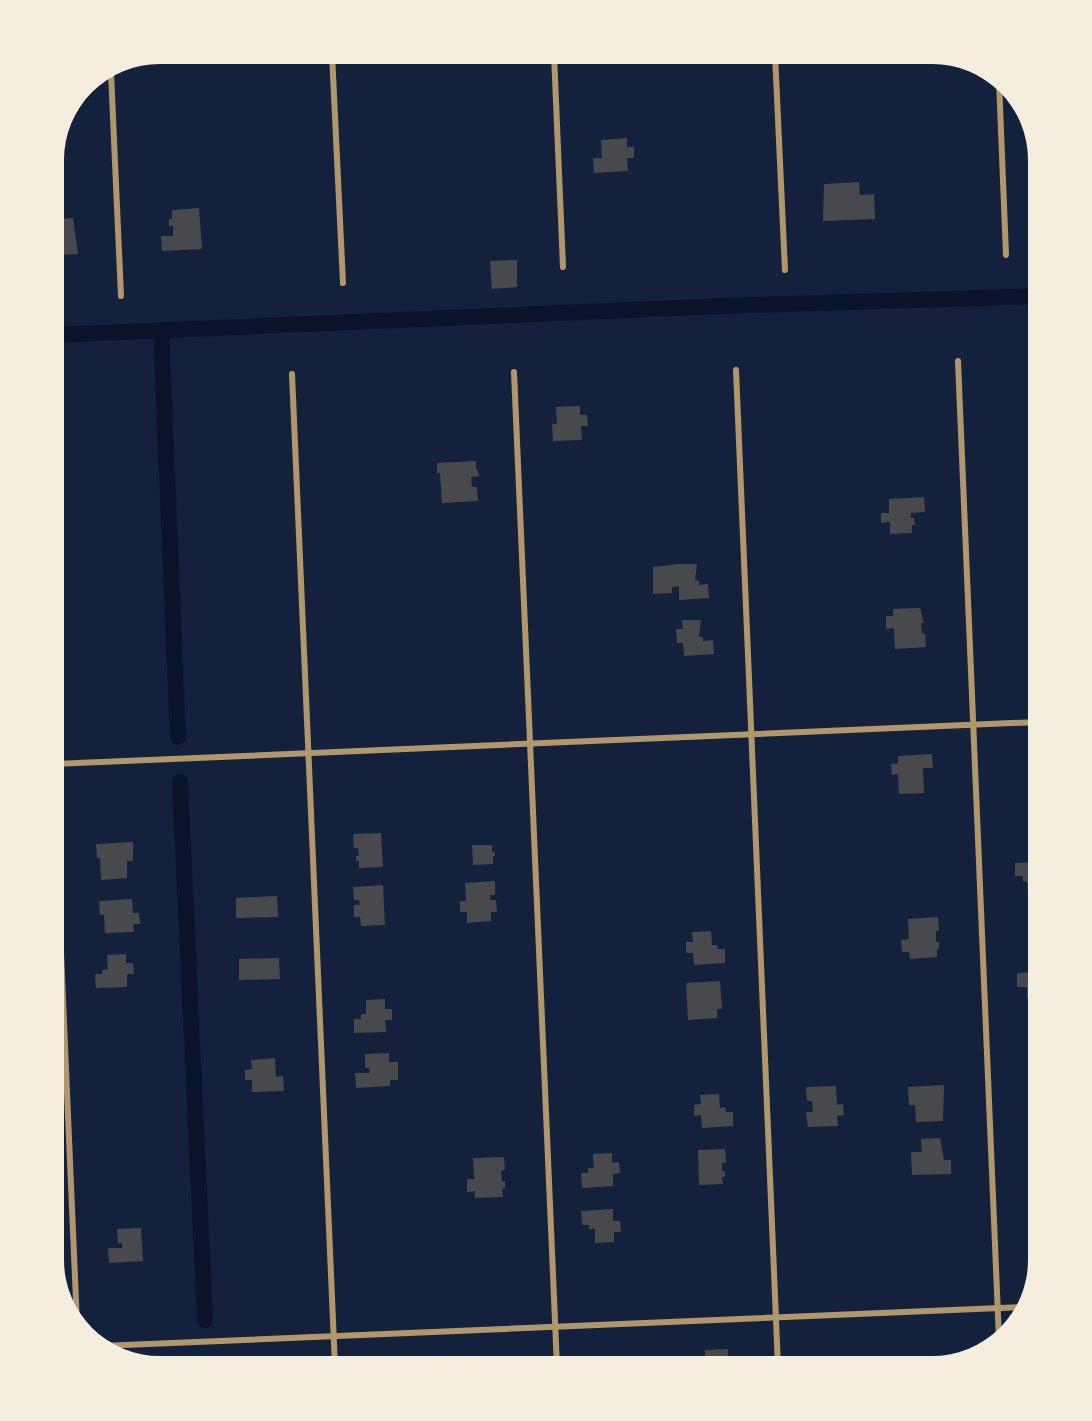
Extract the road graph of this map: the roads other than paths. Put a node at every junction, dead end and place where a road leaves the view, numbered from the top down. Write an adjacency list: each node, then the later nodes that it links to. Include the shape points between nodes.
1 (332, 64): 9 (street)
2 (554, 65): 7 (street)
3 (775, 65): 8 (street)
4 (111, 78): 10 (street)
5 (999, 92): 6 (street)
6 (1006, 255)
7 (563, 267)
8 (785, 270)
9 (343, 283)
10 (121, 296)
11 (958, 361): 16 (street)
12 (736, 370): 17 (street)
13 (514, 372): 18 (street)
14 (292, 374): 19 (street)
15 (1028, 722): 16 (street)
16 (974, 725): 17 (street); 24 (street)
17 (752, 734): 18 (street); 25 (street)
18 (530, 744): 19 (street); 26 (street)
19 (308, 753): 20 (street); 28 (street)
20 (64, 764)
21 (64, 1027): 22 (street)
22 (76, 1305)
23 (1015, 1308): 24 (street)
24 (997, 1309): 25 (street); 27 (street)
25 (776, 1318): 26 (street); 32 (street)
26 (555, 1327): 28 (street); 31 (street)
27 (998, 1330)
28 (334, 1335): 29 (street); 30 (street)
29 (115, 1345)
30 (335, 1356)
31 (556, 1356)
32 (778, 1356)

